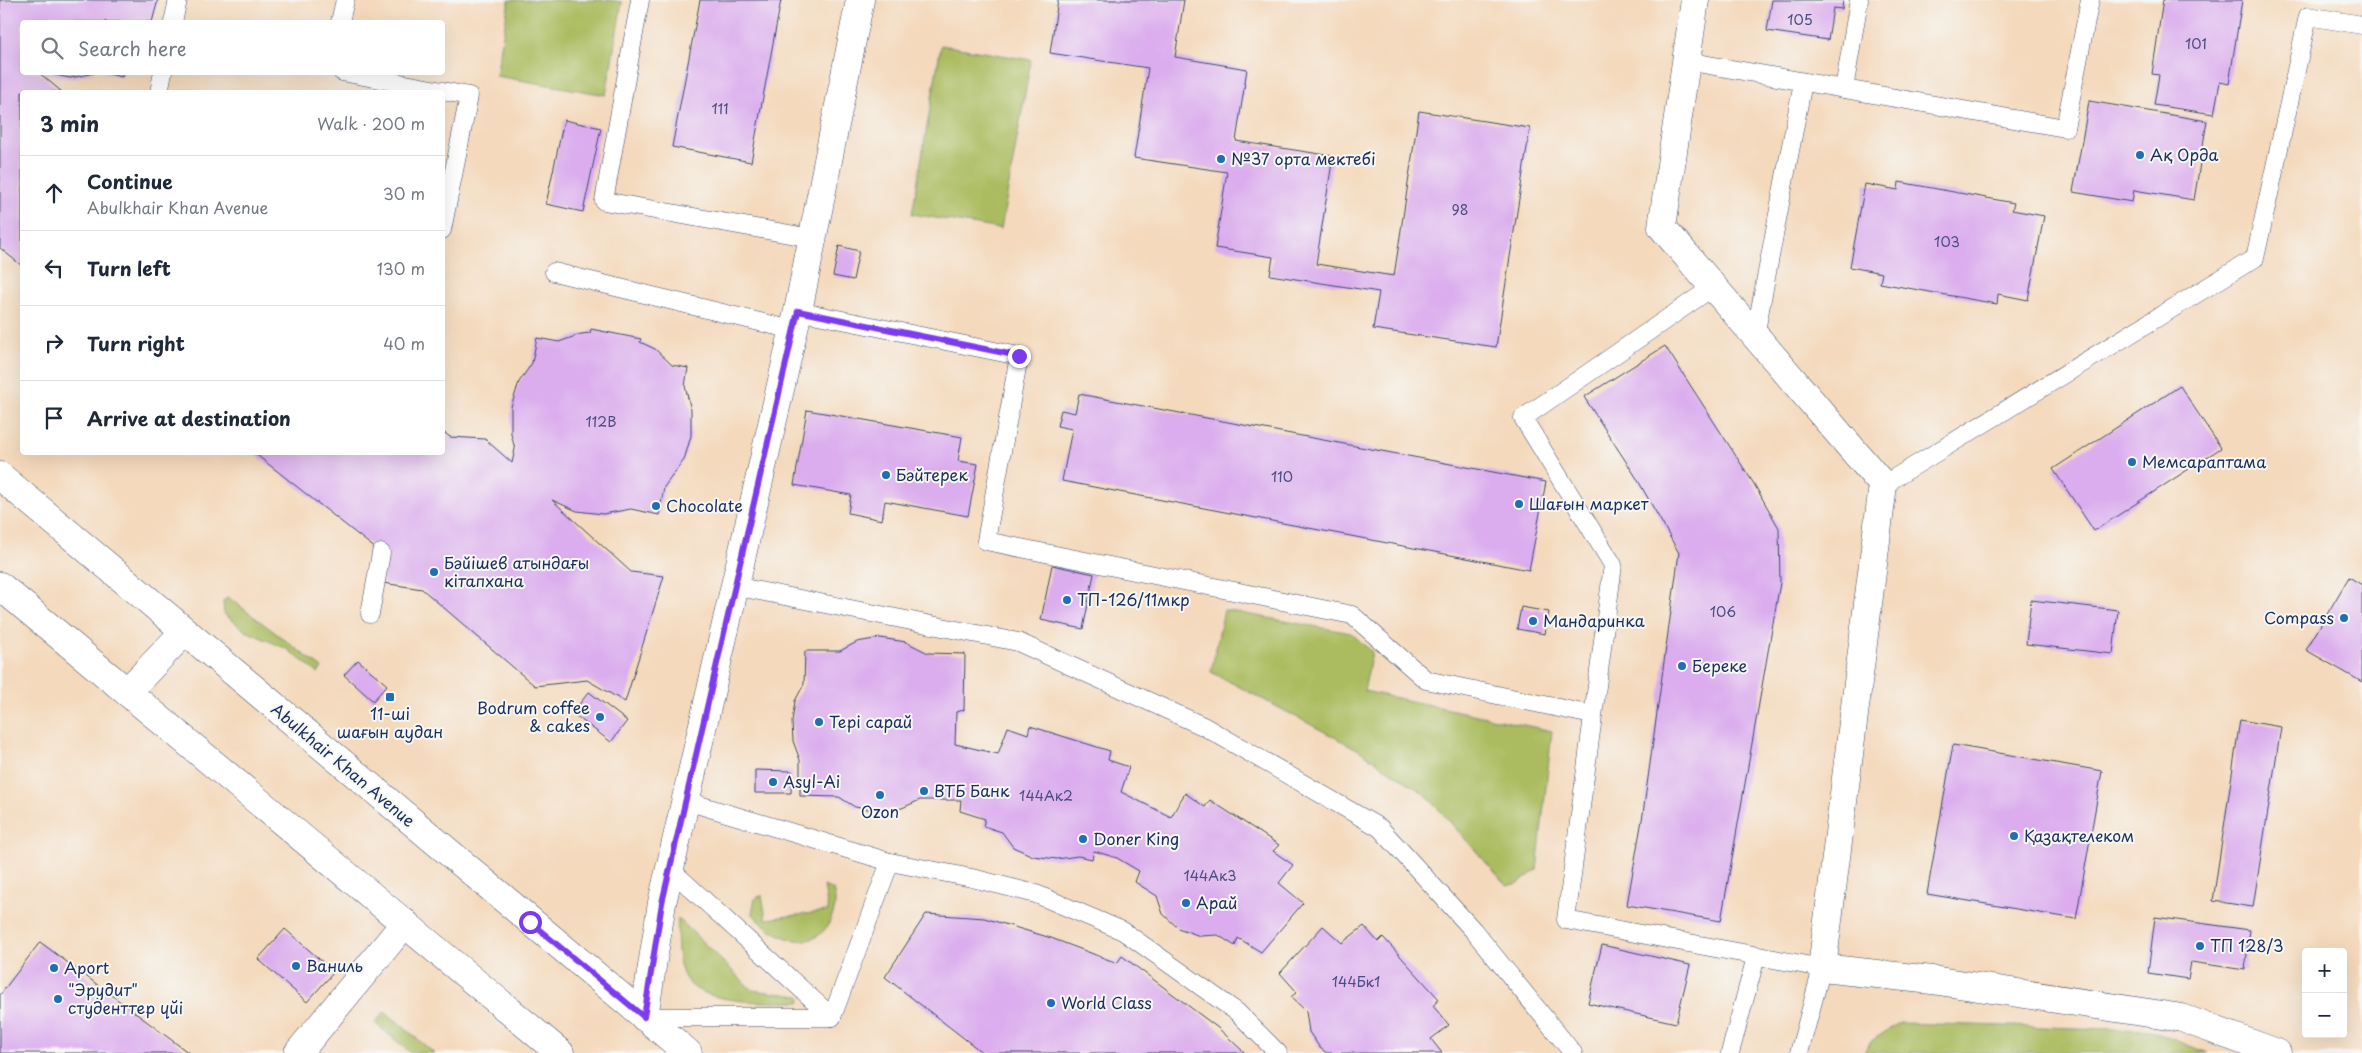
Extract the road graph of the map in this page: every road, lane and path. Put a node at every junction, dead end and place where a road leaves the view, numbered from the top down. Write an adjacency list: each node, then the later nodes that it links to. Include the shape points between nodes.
1 (178, 0): 9 (lane)
2 (345, 0): 10 (lane)
3 (640, 0): 21 (lane, via 604,201)
4 (860, 0): 21 (street)
5 (1695, 0): 12 (street)
6 (1858, 0): 16 (lane)
7 (2090, 0): 16 (lane, via 2065,128)
8 (2309, 8): 11 (lane); 27 (lane, via 2255,258)
9 (173, 20)
10 (340, 20)
11 (2362, 25)
12 (1686, 61): 15 (lane); 23 (street, via 1662,227)
13 (162, 75): 17 (lane)
14 (358, 75): 18 (lane)
15 (1803, 82): 16 (lane); 25 (lane)
16 (1844, 89)
17 (159, 90)
18 (437, 90)
19 (445, 91): 20 (lane, via 469,96)
20 (445, 215)
21 (812, 238): 24 (street)
22 (554, 272): 24 (lane)
23 (1713, 287): 25 (street); 34 (lane, via 1523,418 1614,565)
24 (795, 320): 30 (street); 34 (lane, via 1019,356 986,541 1352,615 1426,680)
25 (1755, 336): 27 (street)
26 (0, 476): 32 (street, Abulkhair Khan Avenue)
27 (1883, 485): 40 (street)
28 (381, 553): 31 (lane)
29 (0, 586): 33 (street)
30 (734, 586): 35 (street); 47 (lane, via 1018,642 1206,727 1380,828 1473,930)
31 (370, 614)
32 (184, 632): 33 (street); 42 (street, Abulkhair Khan Avenue)
33 (127, 692): 38 (street)
34 (1592, 715): 39 (lane, via 1566,920)
35 (686, 801): 36 (lane); 37 (street)
36 (890, 862): 41 (lane); 46 (lane, via 1036,894 1123,931 1237,1012)
37 (670, 869): 41 (lane); 42 (street)
38 (405, 923): 43 (street); 44 (street)
39 (1756, 957): 40 (lane); 48 (lane)
40 (1822, 968): 49 (lane); 50 (street, via 1932,980 2182,1018)
41 (832, 1016): 42 (lane)
42 (644, 1017): 45 (street, Abulkhair Khan Avenue)
43 (298, 1053)
44 (560, 1053)
45 (688, 1053)
46 (1278, 1053)
47 (1573, 1053)
48 (1730, 1053)
49 (1799, 1053)
50 (2277, 1053)

